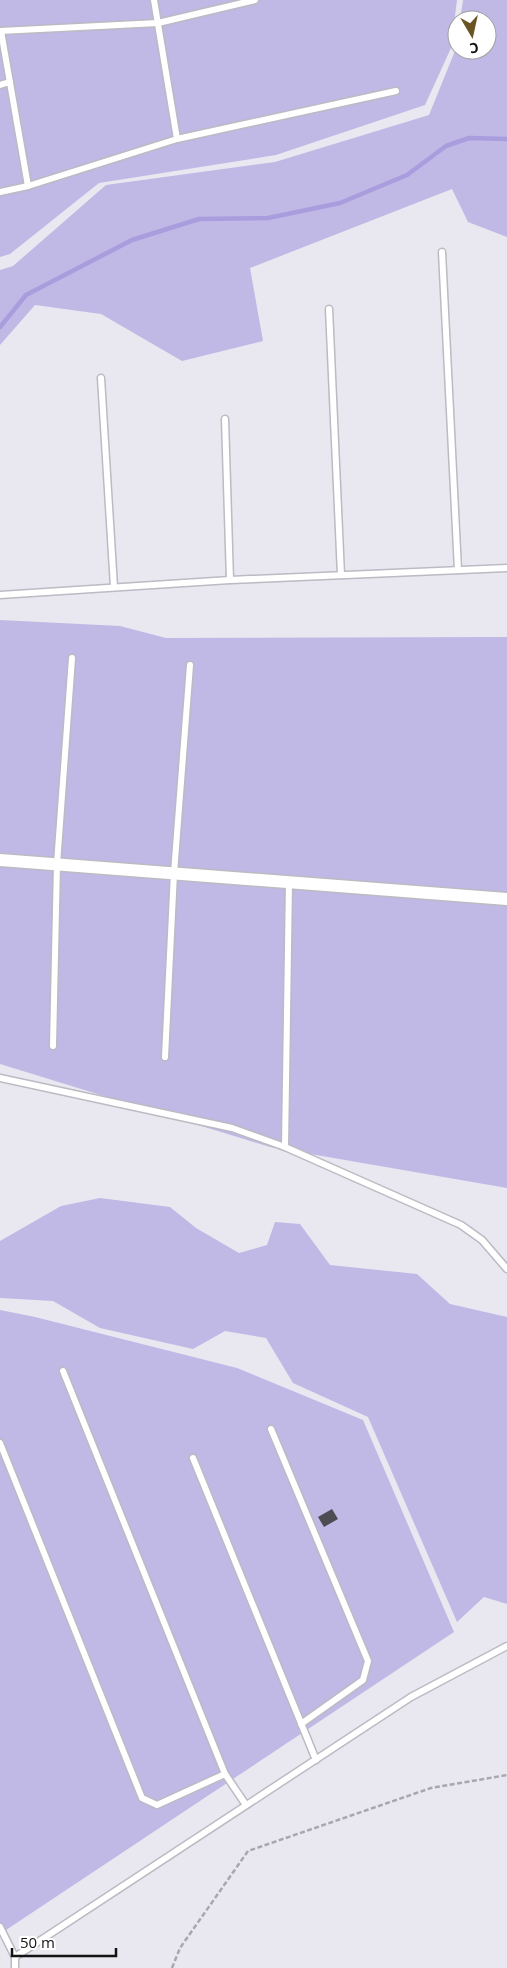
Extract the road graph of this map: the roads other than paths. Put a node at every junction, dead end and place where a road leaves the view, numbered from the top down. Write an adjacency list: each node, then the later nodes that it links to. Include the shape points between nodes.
1 (154, 0): 3 (lane)
2 (255, 0): 3 (lane)
3 (158, 23): 4 (lane); 8 (lane)
4 (1, 31): 5 (lane)
5 (10, 82): 6 (lane); 9 (lane)
6 (0, 85)
7 (396, 91): 8 (lane)
8 (177, 139): 9 (lane)
9 (28, 186): 10 (lane)
10 (0, 192)
11 (442, 252): 16 (lane)
12 (329, 309): 17 (lane)
13 (101, 378): 19 (lane)
14 (225, 419): 18 (lane)
15 (507, 568): 16 (lane)
16 (458, 570): 17 (lane)
17 (341, 575): 18 (lane)
18 (230, 580): 19 (lane)
19 (114, 587): 20 (lane)
20 (0, 594)
21 (72, 658): 24 (lane)
22 (190, 665): 25 (lane)
23 (0, 860): 24 (street)
24 (57, 864): 25 (street); 28 (lane)
25 (174, 873): 26 (street); 29 (lane)
26 (289, 882): 27 (street); 31 (lane)
27 (507, 899)
28 (53, 1046)
29 (165, 1057)
30 (0, 1078): 31 (lane, via 232,1128)
31 (285, 1147): 32 (lane, via 462,1225 482,1240)
32 (507, 1269)
33 (63, 1370): 40 (lane)
34 (271, 1429): 38 (lane, via 368,1661 363,1680)
35 (0, 1443): 40 (lane, via 142,1798 156,1806)
36 (193, 1458): 38 (lane)
37 (507, 1646): 39 (lane, via 411,1697)
38 (301, 1724): 39 (lane)
39 (316, 1760): 41 (lane)
40 (225, 1774): 41 (lane)
41 (246, 1805): 43 (lane)
42 (0, 1927): 43 (lane)
43 (15, 1957): 44 (lane)
44 (15, 1968)

